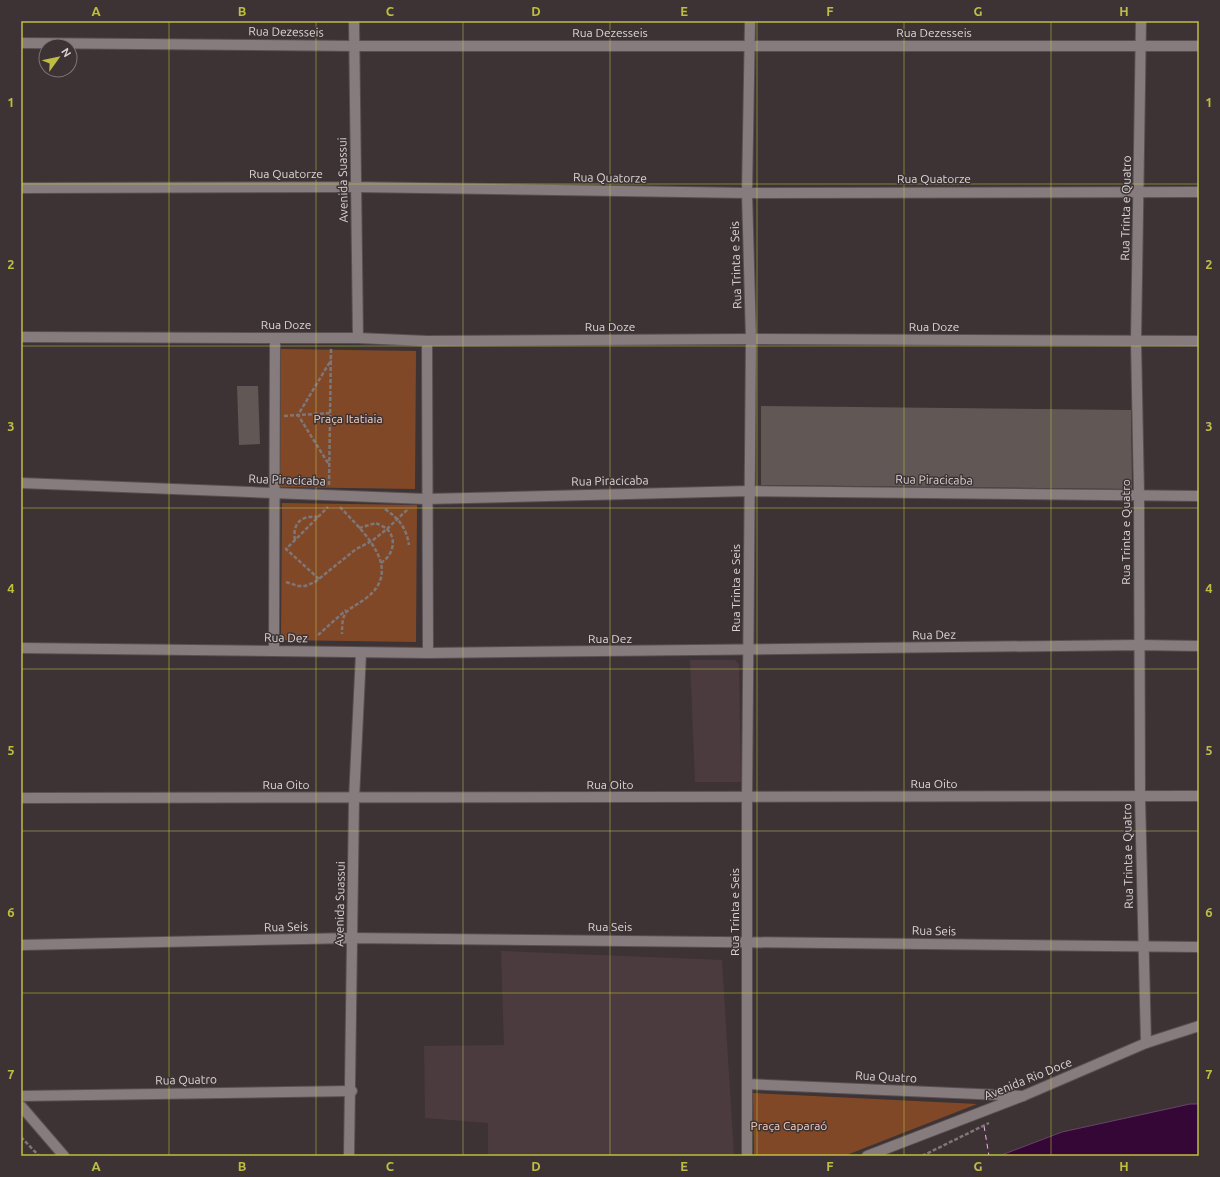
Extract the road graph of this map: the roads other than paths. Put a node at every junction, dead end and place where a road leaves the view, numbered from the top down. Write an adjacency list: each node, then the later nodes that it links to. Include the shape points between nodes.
1 (354, 21): 5 (street, Avenida Suassui)
2 (750, 21): 6 (street, Rua Trinta e Seis)
3 (1141, 21): 7 (street, Rua Trinta e Quatro)
4 (21, 43): 5 (street, Rua Dezesseis)
5 (355, 46): 6 (street, Rua Dezesseis); 9 (street, Avenida Suassui)
6 (750, 46): 7 (street, Rua Dezesseis); 13 (street, Rua Trinta e Seis)
7 (1142, 46): 8 (street, Rua Dezesseis); 11 (street, Rua Trinta e Quatro)
8 (1199, 46)
9 (356, 187): 10 (street, Rua Quatorze); 13 (street, Rua Quatorze); 16 (street, Avenida Suassui)
10 (21, 188)
11 (1140, 191): 12 (street, Rua Quatorze); 13 (street, Rua Quatorze); 19 (street, Rua Trinta e Quatro)
12 (1199, 192)
13 (747, 193): 17 (street, Rua Trinta e Seis)
14 (21, 337): 15 (street, Rua Doze)
15 (275, 338): 16 (street, Rua Doze); 23 (street)
16 (358, 338): 18 (street, Rua Doze)
17 (751, 339): 18 (street, Rua Doze); 19 (street, Rua Doze); 22 (street, Rua Trinta e Seis)
18 (427, 341): 26 (street)
19 (1136, 341): 20 (street, Rua Doze); 24 (street, Rua Trinta e Quatro)
20 (1199, 341)
21 (21, 483): 23 (street, Rua Piracicaba)
22 (749, 491): 24 (street, Rua Piracicaba); 26 (street, Rua Piracicaba); 31 (street, Rua Trinta e Seis)
23 (274, 493): 26 (street, Rua Piracicaba); 30 (street)
24 (1139, 495): 25 (street, Rua Piracicaba); 27 (street, Rua Trinta e Quatro)
25 (1199, 496)
26 (426, 499): 33 (street)
27 (1139, 645): 28 (street, Rua Dez); 31 (street, Rua Dez); 35 (street, Rua Trinta e Quatro)
28 (1199, 646)
29 (21, 648): 30 (street, Rua Dez)
30 (274, 651): 32 (street, Rua Dez)
31 (749, 651): 33 (street, Rua Dez); 38 (street, Rua Trinta e Seis)
32 (361, 653): 33 (street, Rua Dez); 37 (street, Avenida Suassui)
33 (428, 654)
34 (1199, 796): 35 (street, Rua Oito)
35 (1140, 797): 38 (street, Rua Oito); 42 (street, Rua Trinta e Quatro)
36 (21, 798): 37 (street, Rua Oito)
37 (354, 798): 38 (street, Rua Oito); 39 (street, Avenida Suassui)
38 (748, 798): 40 (street, Rua Trinta e Seis)
39 (352, 938): 40 (street, Rua Seis); 41 (street, Rua Seis); 47 (street, Avenida Suassui)
40 (748, 941): 42 (street, Rua Seis); 46 (street, Rua Trinta e Seis)
41 (21, 945)
42 (1143, 947): 43 (street, Rua Seis); 45 (street, Rua Trinta e Quatro)
43 (1199, 947)
44 (1199, 1026): 45 (street, Avenida Rio Doce)
45 (1146, 1043): 49 (street, Avenida Rio Doce)
46 (747, 1084): 49 (street, Rua Quatro); 53 (street, Rua Trinta e Seis)
47 (352, 1091): 48 (street, Rua Quatro); 52 (street, Avenida Suassui)
48 (21, 1096)
49 (1023, 1096): 54 (street, Avenida Rio Doce)
50 (21, 1106): 51 (street)
51 (64, 1156)
52 (349, 1156)
53 (747, 1156)
54 (867, 1156)

